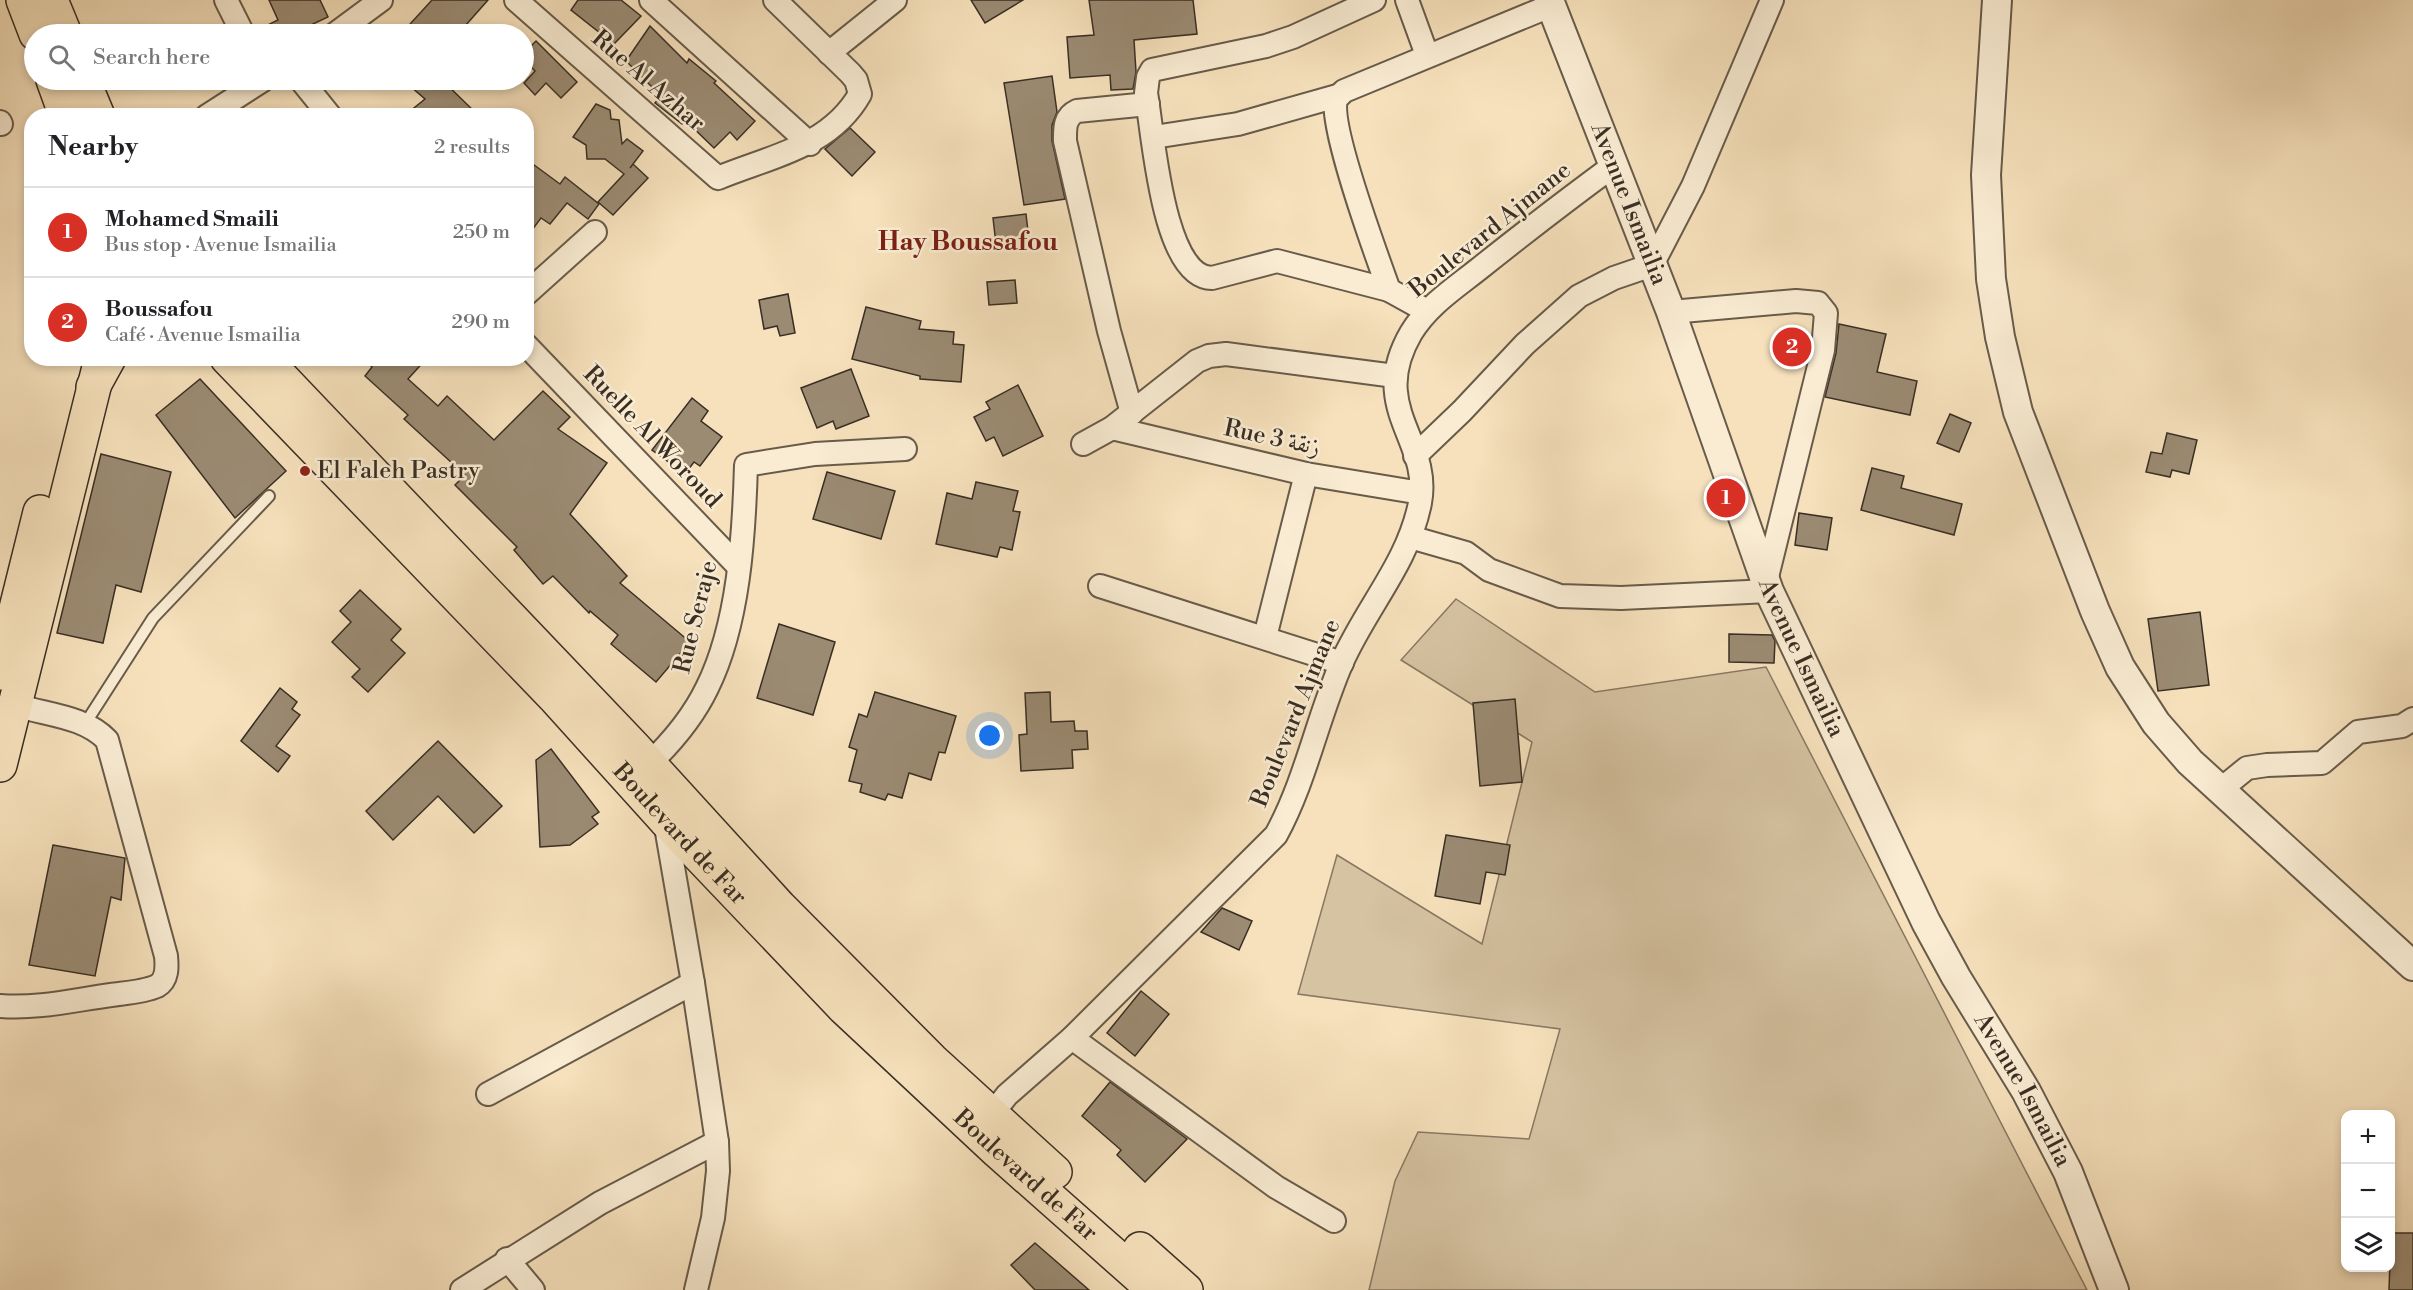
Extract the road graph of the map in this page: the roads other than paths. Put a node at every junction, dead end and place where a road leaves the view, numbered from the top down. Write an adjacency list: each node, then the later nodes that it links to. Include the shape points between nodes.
1 (23, 0): 15 (main road)
2 (51, 0): 16 (main road)
3 (226, 0): 17 (street)
4 (381, 0): 18 (street)
5 (516, 0): 32 (street, Rue Al Azhar, via 718,178)
6 (651, 0): 32 (street)
7 (775, 0): 19 (street)
8 (895, 0): 19 (street)
9 (1374, 0): 14 (street)
10 (1407, 0): 20 (street)
11 (1772, 0): 35 (street, via 1693,186)
12 (1997, 0): 66 (street, via 1986,175 1991,279 2018,412 2120,667 2156,723)
13 (1549, 3): 20 (street, via 1500,28); 33 (street, Avenue Ismailia)
14 (1338, 8): 26 (street, via 1266,46 1152,70 1146,84)
15 (32, 24)
16 (61, 24)
17 (238, 24)
18 (349, 24)
19 (829, 53): 32 (street, via 850,73 860,94 839,124)
20 (1427, 55): 25 (street)
21 (56, 90): 27 (main road)
22 (87, 90): 28 (main road)
23 (247, 90): 29 (street)
24 (309, 90): 30 (street)
25 (1337, 96): 31 (street, via 1239,124); 37 (street, via 1337,123)
26 (1148, 104): 31 (street); 46 (street, via 1077,111 1069,117 1065,130 1109,331)
27 (63, 108)
28 (95, 108)
29 (219, 108)
30 (324, 108)
31 (1154, 137): 37 (street, via 1162,200 1169,222 1189,264 1201,276 1212,278 1278,261)
32 (810, 144)
33 (1613, 166): 35 (street, Avenue Ismailia); 38 (street, Boulevard Ajmane)
34 (595, 232): 36 (street)
35 (1652, 265): 39 (street, Avenue Ismailia); 50 (street, via 1595,286 1570,303)
36 (534, 287)
37 (1389, 290): 38 (street)
38 (1426, 311): 45 (street, Boulevard Ajmane, via 1401,353)
39 (1671, 312): 57 (street, Avenue Ismailia); 57 (street, via 1796,301 1818,303 1826,313 1823,350)
40 (534, 353): 55 (street, Ruelle Al Woroud)
41 (76, 366): 60 (main road)
42 (235, 366): 67 (main road, Boulevard de Far, via 554,697)
43 (271, 366): 64 (main road, Boulevard de Far)
44 (97, 373): 61 (main road)
45 (1395, 376): 46 (street, via 1217,354 1197,361); 50 (street, Boulevard Ajmane, via 1396,399)
46 (1132, 413): 47 (street)
47 (1112, 428): 48 (street); 51 (street, Rue 3 زنقة)
48 (1083, 444)
49 (905, 449): 55 (street, Rue Seraje, via 815,454 746,465)
50 (1415, 456): 52 (street, Boulevard Ajmane)
51 (1306, 474): 52 (street, Rue 3 زنقة); 58 (street)
52 (1421, 493): 54 (street, Boulevard Ajmane)
53 (269, 496): 63 (lane, via 153,618)
54 (1410, 537): 57 (street, via 1466,553 1489,570 1560,596 1609,599); 59 (street, Boulevard Ajmane, via 1401,559 1362,619)
55 (738, 566): 64 (street, Rue Seraje, via 725,634 708,687 686,723)
56 (1100, 586): 58 (street)
57 (1767, 586): 82 (street, Avenue Ismailia, via 1926,922 2026,1091 2067,1172)
58 (1265, 637): 59 (street)
59 (1342, 663): 71 (street, Boulevard Ajmane, via 1296,796 1276,835)
60 (0, 673)
61 (16, 705): 63 (street); 65 (main road)
62 (2413, 719): 66 (street, via 2402,726 2358,732 2322,763 2247,768)
63 (85, 724): 70 (street, via 107,740 166,956 165,976 157,986 132,992 42,1006)
64 (649, 764): 73 (main road, Boulevard de Far, via 780,907 932,1060)
65 (0, 765)
66 (2220, 790): 68 (street)
67 (664, 820): 69 (street); 80 (main road, Boulevard de Far, via 844,1008 980,1136)
68 (2413, 966)
69 (693, 983): 72 (street); 74 (street)
70 (0, 1006)
71 (1072, 1038): 73 (street, Boulevard Ajmane, via 1007,1095); 75 (street, via 1276,1187)
72 (488, 1094)
73 (993, 1113): 81 (main road, Boulevard de Far)
74 (717, 1142): 76 (street, via 600,1203); 79 (street, via 713,1218)
75 (1334, 1221)
76 (507, 1259): 77 (street); 78 (street)
77 (463, 1290)
78 (533, 1290)
79 (696, 1290)
80 (1154, 1290)
81 (1186, 1290)
82 (2114, 1290)

